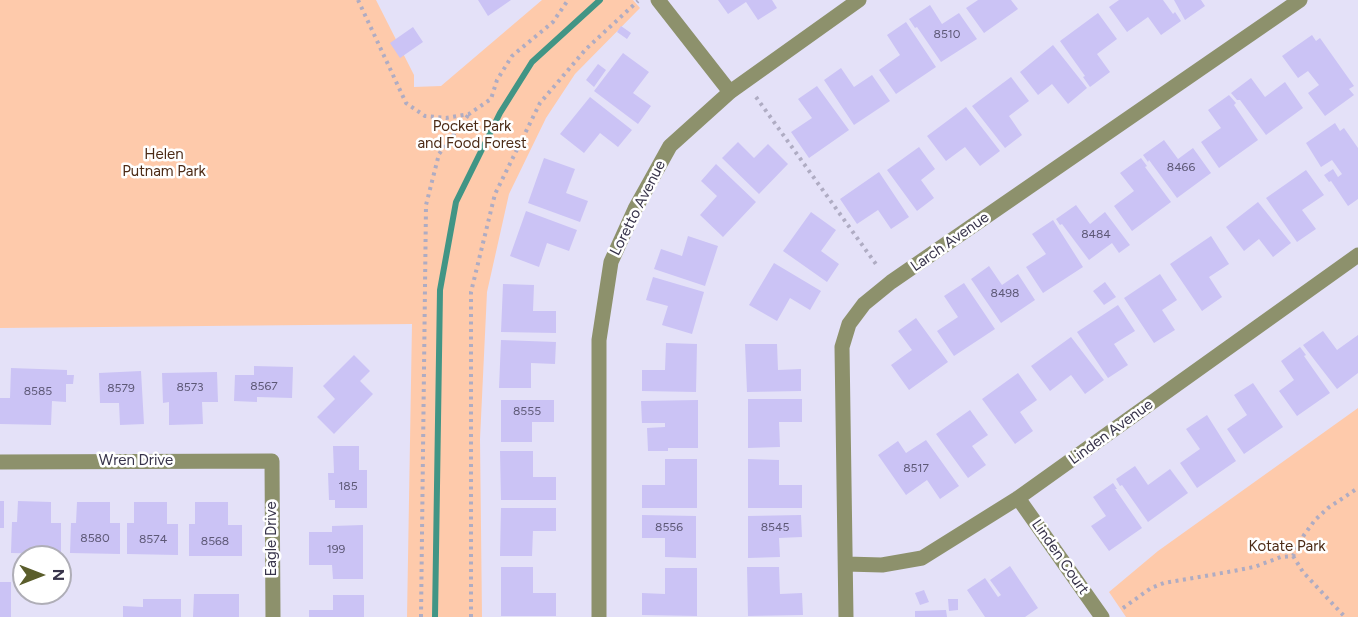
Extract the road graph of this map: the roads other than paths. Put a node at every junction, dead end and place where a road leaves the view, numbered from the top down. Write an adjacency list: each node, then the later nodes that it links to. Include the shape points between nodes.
1 (658, 0): 4 (street)
2 (859, 0): 4 (street, Loretto Avenue)
3 (1300, 0): 9 (street, Larch Avenue, via 864,304 849,324 842,347)
4 (730, 92): 11 (street, Loretto Avenue, via 670,146 634,209 611,262 599,340)
5 (1358, 255): 8 (street, Linden Avenue)
6 (272, 460): 7 (street, Wren Drive); 10 (street, Eagle Drive)
7 (0, 462)
8 (1018, 498): 9 (street, Linden Avenue, via 922,558 882,565); 13 (street, Linden Court)
9 (846, 564): 12 (street, Larch Avenue)
10 (273, 617)
11 (599, 617)
12 (846, 617)
13 (1102, 617)

